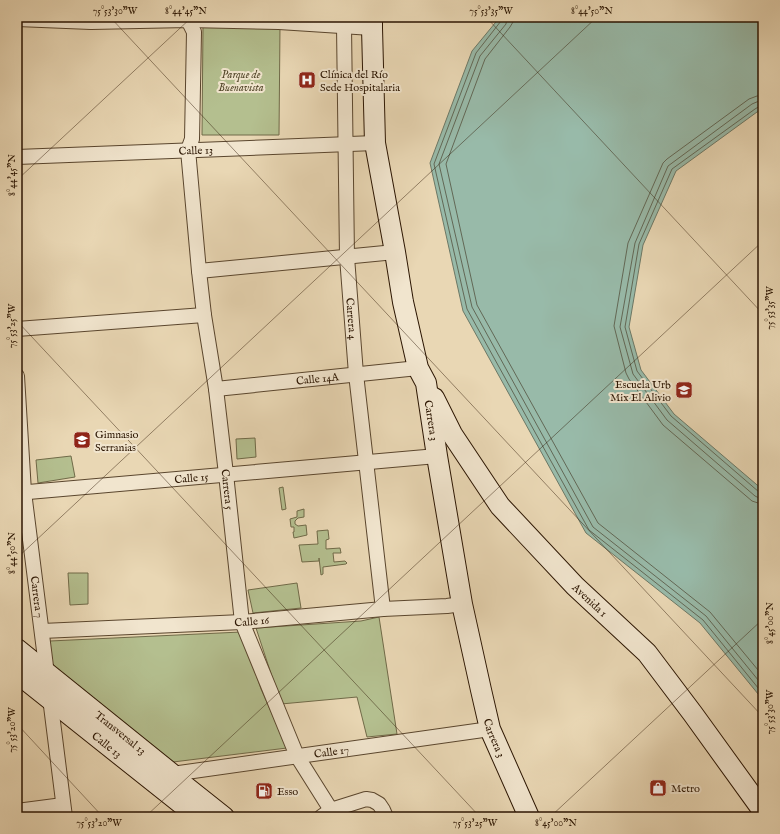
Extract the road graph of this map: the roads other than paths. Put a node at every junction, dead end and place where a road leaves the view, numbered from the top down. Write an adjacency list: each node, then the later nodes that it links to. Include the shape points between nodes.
1 (17, 19): 2 (street, via 92,22)
2 (188, 19): 4 (street); 7 (street, Carrera 5, via 194,32 192,140)
3 (372, 22): 4 (street); 5 (street, Carrera 3)
4 (344, 26): 6 (street, Carrera 4)
5 (375, 143): 6 (street, Calle 13); 9 (street, Carrera 3)
6 (346, 144): 7 (street, Calle 13); 10 (street, Carrera 4)
7 (188, 150): 8 (street, Calle 13); 11 (street, Carrera 5)
8 (17, 157)
9 (395, 252): 10 (street); 16 (street, Carrera 3, via 403,302)
10 (347, 257): 11 (street); 14 (street, Carrera 4)
11 (199, 271): 12 (street, Carrera 5)
12 (204, 315): 13 (street); 17 (street, Carrera 5)
13 (17, 329)
14 (356, 374): 16 (street, Calle 14A); 17 (street, Calle 14A); 19 (street, Carrera 4)
15 (17, 376): 23 (street, Carrera 7)
16 (422, 376): 18 (street, Carrera 3); 20 (street, Avenida 1, via 452,434)
17 (216, 389): 21 (street, Carrera 5)
18 (437, 456): 19 (street, Calle 15); 22 (street, Carrera 3)
19 (366, 462): 21 (street, Calle 15); 25 (street, Carrera 4)
20 (473, 464): 22 (street, via 463,460 452,462 444,469); 37 (street, Avenida 1, via 500,506 575,586 647,653)
21 (226, 474): 23 (street, Calle 15); 26 (street, Carrera 5)
22 (441, 480): 24 (street, Carrera 3)
23 (21, 493): 27 (street, Carrera 7)
24 (462, 604): 25 (street, Calle 16); 32 (street, Carrera 3)
25 (383, 609): 26 (street, Calle 16)
26 (242, 622): 27 (street, Calle 16); 33 (street, Carrera 5)
27 (42, 631): 30 (street, Carrera 7)
28 (17, 649): 30 (street, Transversal 13)
29 (17, 673): 31 (street, Calle 13)
30 (47, 673): 31 (street, Carrera 7); 34 (street, Transversal 13)
31 (50, 698): 36 (street, Carrera 7); 39 (street, Calle 13)
32 (490, 729): 33 (street, Calle 17); 42 (street, Carrera 3)
33 (297, 756): 34 (street, Calle 17); 38 (street, Carrera 5)
34 (172, 774): 40 (street, Transversal 13)
35 (17, 811): 36 (street)
36 (64, 811)
37 (763, 811)
38 (326, 814): 41 (street, via 366,799 379,804)
39 (198, 817)
40 (224, 817)
41 (386, 817)
42 (529, 817)

